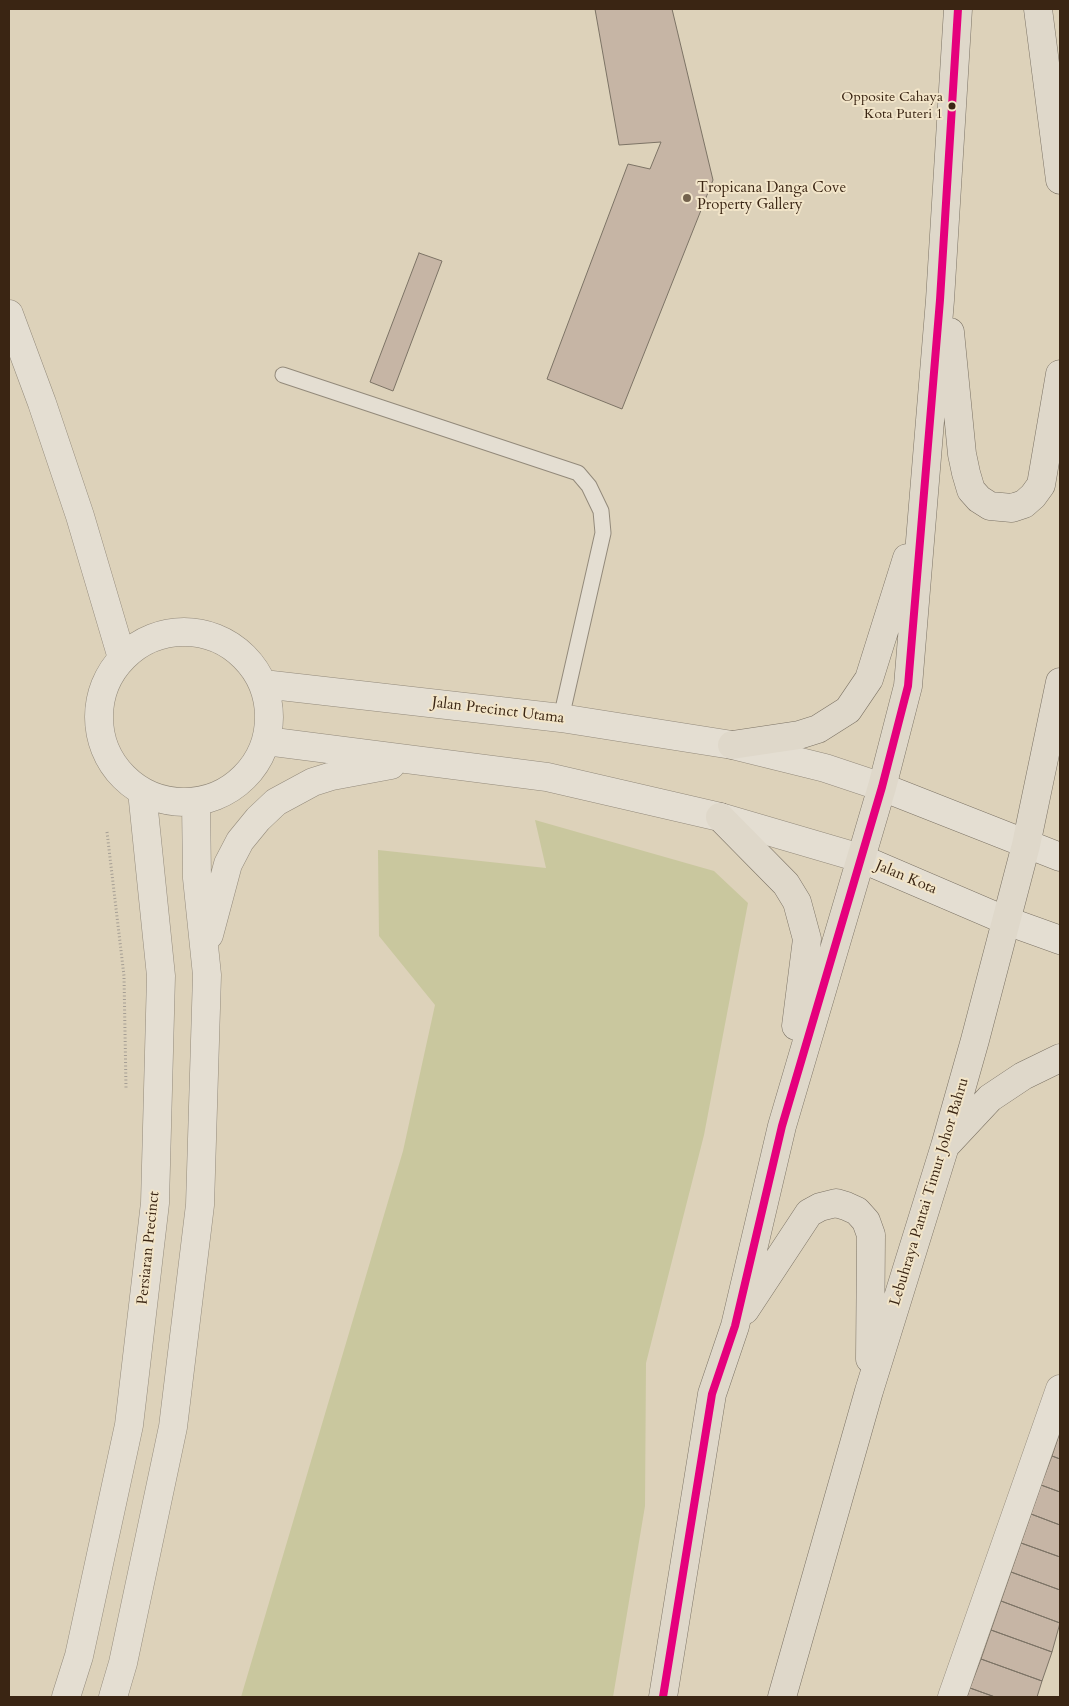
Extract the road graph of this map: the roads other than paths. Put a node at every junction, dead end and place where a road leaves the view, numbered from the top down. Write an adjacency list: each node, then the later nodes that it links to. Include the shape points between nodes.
1 (958, 9): 4 (highway)
2 (1038, 9): 3 (highway)
3 (1060, 180)
4 (943, 259): 6 (highway, via 962,454 971,490 990,506 1012,508 1024,504 1041,485); 8 (highway)
5 (9, 314): 9 (street, via 80,516)
6 (1060, 374)
7 (283, 375): 12 (lane, via 578,473 590,486 601,511 604,533)
8 (923, 501): 14 (highway, via 878,655 869,679 848,710 818,729 799,735); 16 (highway, via 908,686)
9 (122, 658): 11 (street, via 138,645 158,636 178,632 199,633 220,639 238,651); 17 (street, via 102,696 102,740 124,778)
10 (1060, 682): 20 (highway, Lebuhraya Pantai Timur Johor Bahru)
11 (263, 684): 12 (street, Jalan Precinct Utama); 13 (street, via 269,712)
12 (561, 718): 14 (street, Jalan Precinct Utama)
13 (266, 741): 15 (street); 18 (street, via 258,759 240,782 215,797)
14 (732, 745): 16 (street, via 825,768)
15 (417, 761): 19 (street, via 547,777); 25 (street, via 313,782 276,802 258,818 228,864)
16 (882, 787): 20 (street); 22 (highway)
17 (142, 791): 18 (street, via 159,799); 32 (street, Persiaran Precinct, via 160,976 155,1203 129,1425 79,1656)
18 (196, 802): 25 (street, via 198,878)
19 (720, 817): 22 (street, Jalan Kota); 27 (highway, via 786,884 797,902 807,940)
20 (1026, 844): 21 (street); 23 (highway, Lebuhraya Pantai Timur Johor Bahru)
21 (1060, 857)
22 (860, 858): 23 (street, Jalan Kota); 27 (highway)
23 (1007, 921): 24 (street, Jalan Kota); 28 (highway, Lebuhraya Pantai Timur Johor Bahru)
24 (1060, 940)
25 (205, 952): 33 (street, via 200,1205 172,1427 123,1663)
26 (1060, 1058): 28 (highway, via 1023,1076 990,1098)
27 (782, 1126): 29 (highway)
28 (945, 1146): 31 (highway, Lebuhraya Pantai Timur Johor Bahru)
29 (735, 1326): 31 (highway, via 809,1213 820,1207 846,1206 866,1221 871,1235); 34 (highway, via 712,1394)
30 (1060, 1389): 36 (street)
31 (869, 1392): 35 (highway, Lebuhraya Pantai Timur Johor Bahru)
32 (66, 1697)
33 (113, 1697)
34 (663, 1697)
35 (782, 1697)
36 (952, 1697)

